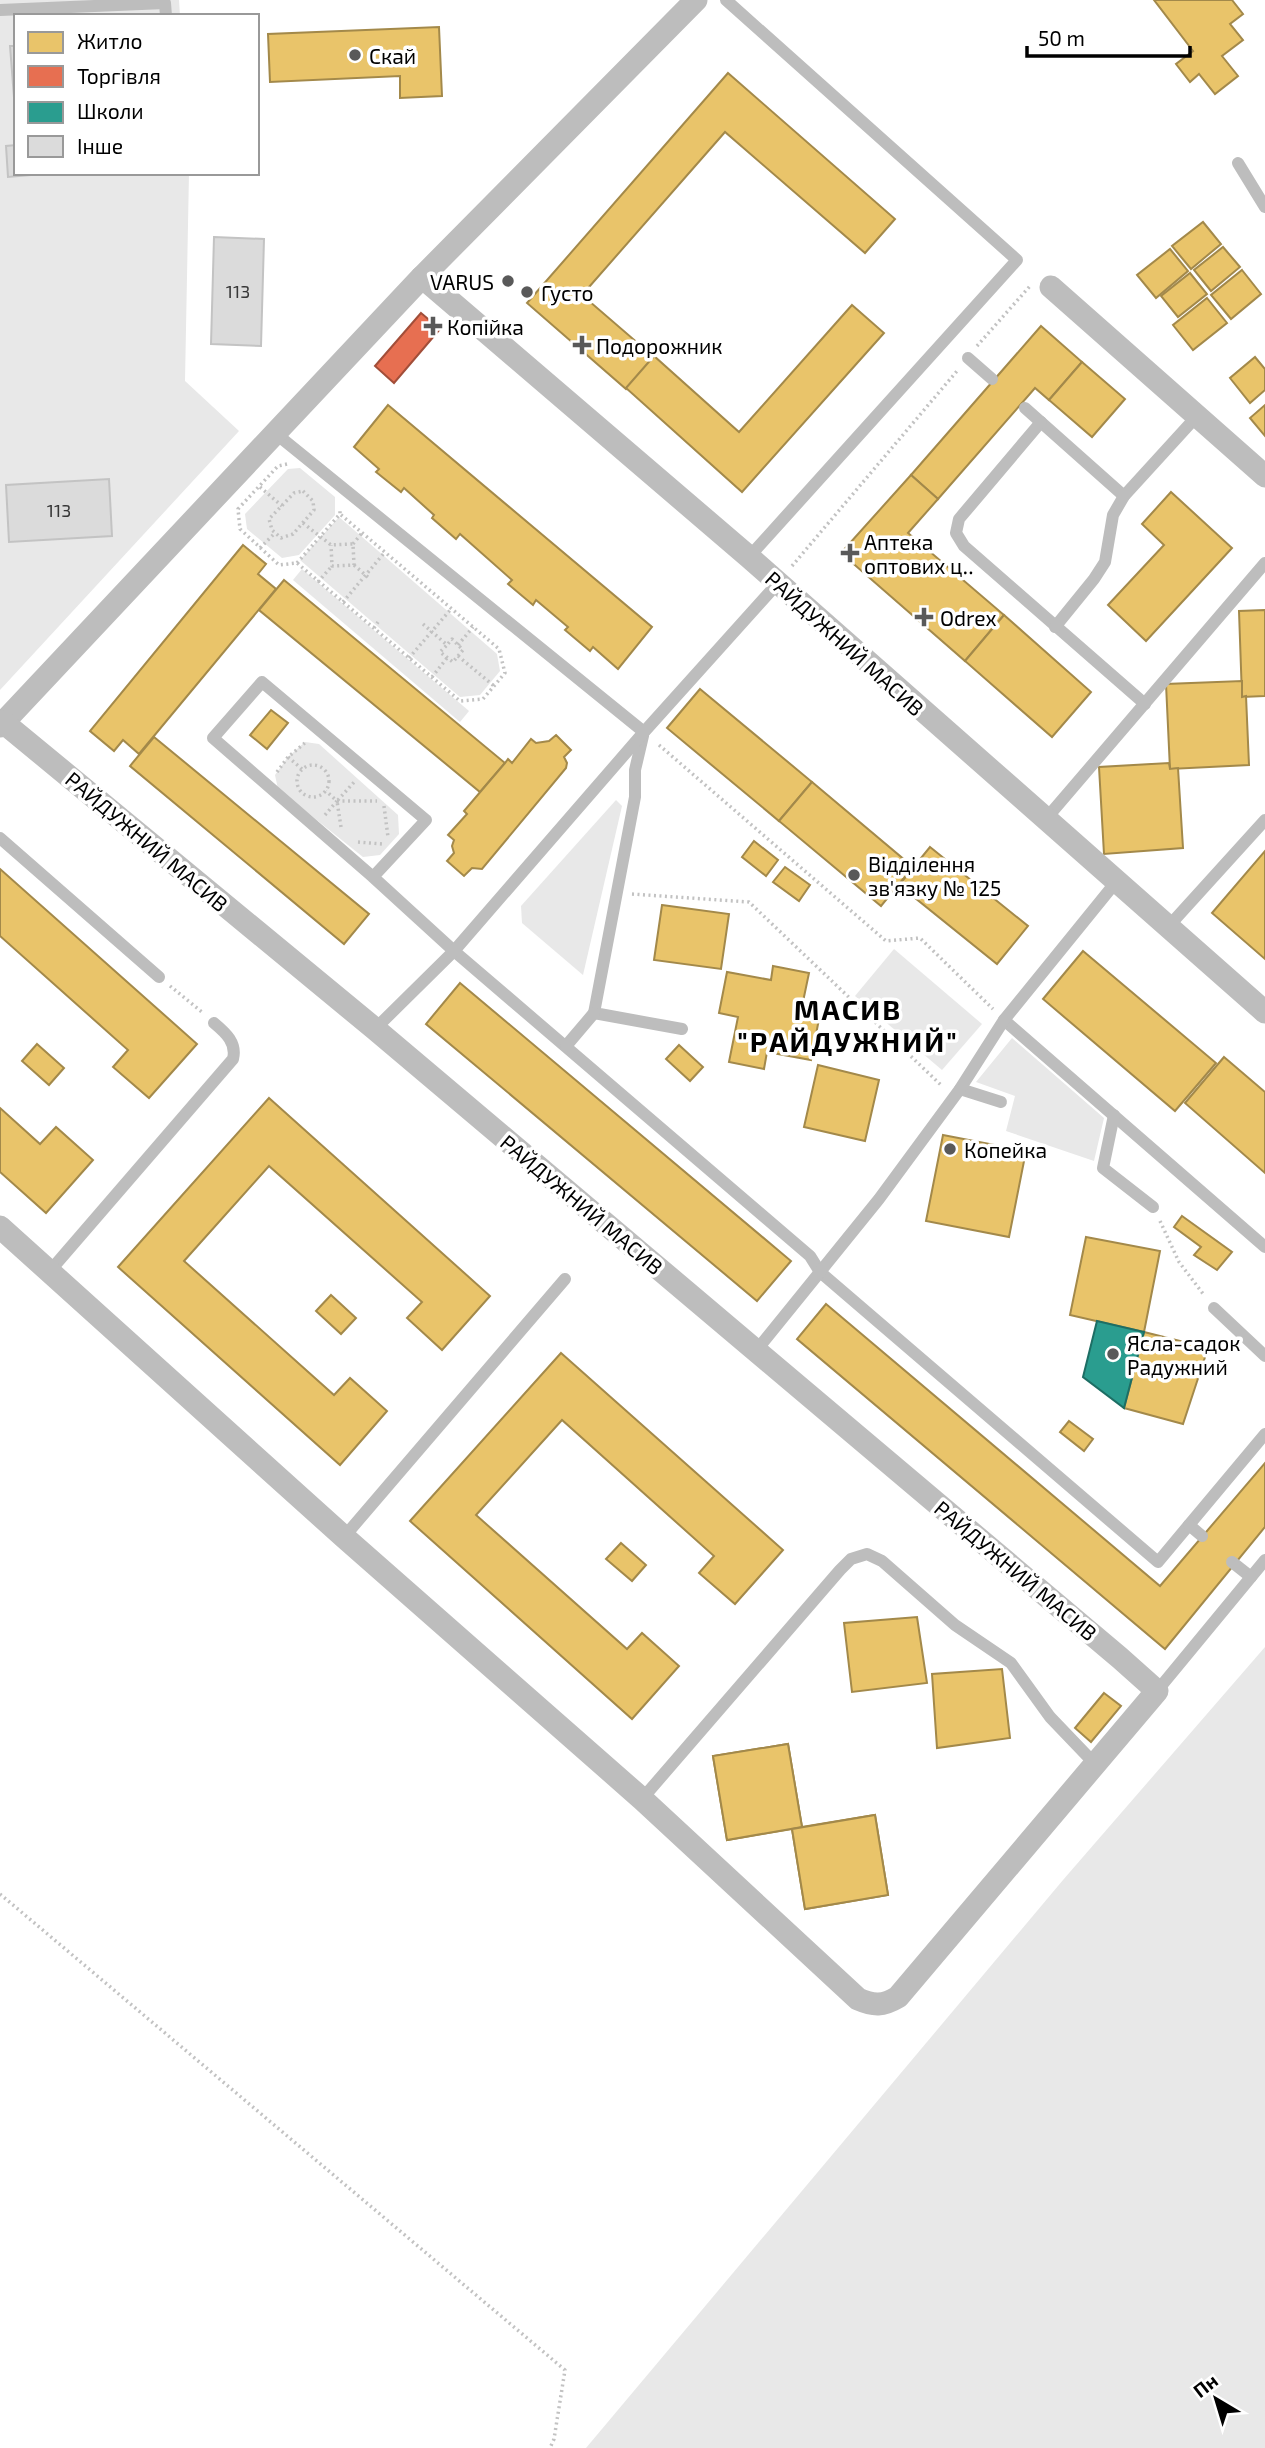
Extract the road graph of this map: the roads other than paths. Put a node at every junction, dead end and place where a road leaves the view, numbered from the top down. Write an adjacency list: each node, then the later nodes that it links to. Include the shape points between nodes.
1 (696, 0): 7 (street)
2 (726, 0): 17 (lane, via 1017,260)
3 (0, 10): 4 (lane, via 166,3)
4 (166, 14)
5 (1238, 163): 6 (lane)
6 (1265, 207)
7 (422, 277): 14 (street); 17 (street, РАЙДУЖНИЙ МАСИВ)
8 (1044, 282): 12 (street)
9 (968, 358): 10 (lane)
10 (992, 379)
11 (1026, 408): 13 (lane)
12 (1197, 416): 15 (street); 16 (lane)
13 (1041, 422): 16 (lane); 20 (lane, via 958,519 956,533 964,546)
14 (275, 433): 22 (street); 23 (lane)
15 (1265, 477)
16 (1124, 496): 20 (lane, via 1113,514 1105,562)
17 (749, 557): 19 (street, РАЙДУЖНИЙ МАСИВ)
18 (1265, 563): 21 (lane)
19 (778, 583): 23 (lane); 24 (street, РАЙДУЖНИЙ МАСИВ)
20 (1055, 627): 21 (lane)
21 (1145, 704): 24 (lane)
22 (2, 724): 36 (street, РАЙДУЖНИЙ МАСИВ)
23 (644, 732): 30 (lane); 33 (lane)
24 (1045, 820): 28 (street, РАЙДУЖНИЙ МАСИВ)
25 (1265, 820): 29 (lane)
26 (0, 838): 31 (lane)
27 (373, 877): 27 (lane, via 213,738 262,682 426,820); 30 (lane)
28 (1116, 881): 29 (street, РАЙДУЖНИЙ МАСИВ); 34 (lane)
29 (1168, 927): 32 (street, РАЙДУЖНИЙ МАСИВ)
30 (453, 951): 36 (lane); 38 (lane)
31 (159, 977)
32 (1265, 1012)
33 (594, 1013): 37 (lane); 38 (lane)
34 (1004, 1020): 39 (lane); 41 (lane)
35 (215, 1023): 45 (lane, via 232,1044 233,1059)
36 (375, 1029): 49 (street, РАЙДУЖНИЙ МАСИВ)
37 (682, 1029)
38 (566, 1046): 46 (lane, via 810,1256)
39 (957, 1093): 40 (lane); 46 (lane)
40 (1002, 1102)
41 (1114, 1115): 42 (lane, via 1103,1168); 44 (lane)
42 (1153, 1206)
43 (0, 1227): 45 (street)
44 (1265, 1247)
45 (50, 1271): 54 (street)
46 (820, 1272): 49 (lane); 52 (lane, via 1158,1562)
47 (565, 1279): 54 (lane)
48 (1214, 1308): 50 (lane)
49 (756, 1351): 58 (street, РАЙДУЖНИЙ МАСИВ)
50 (1265, 1356)
51 (1265, 1434): 52 (lane)
52 (1189, 1525): 53 (lane)
53 (1202, 1536)
54 (344, 1537): 60 (street)
55 (1265, 1560): 57 (lane)
56 (1233, 1562): 57 (lane)
57 (1251, 1577): 58 (lane)
58 (1157, 1691): 59 (street)
59 (1095, 1764): 60 (street, via 906,1988 886,2005 858,1999); 60 (lane, via 1050,1717 1012,1663 867,1554 851,1559 840,1570)
60 (642, 1799)

